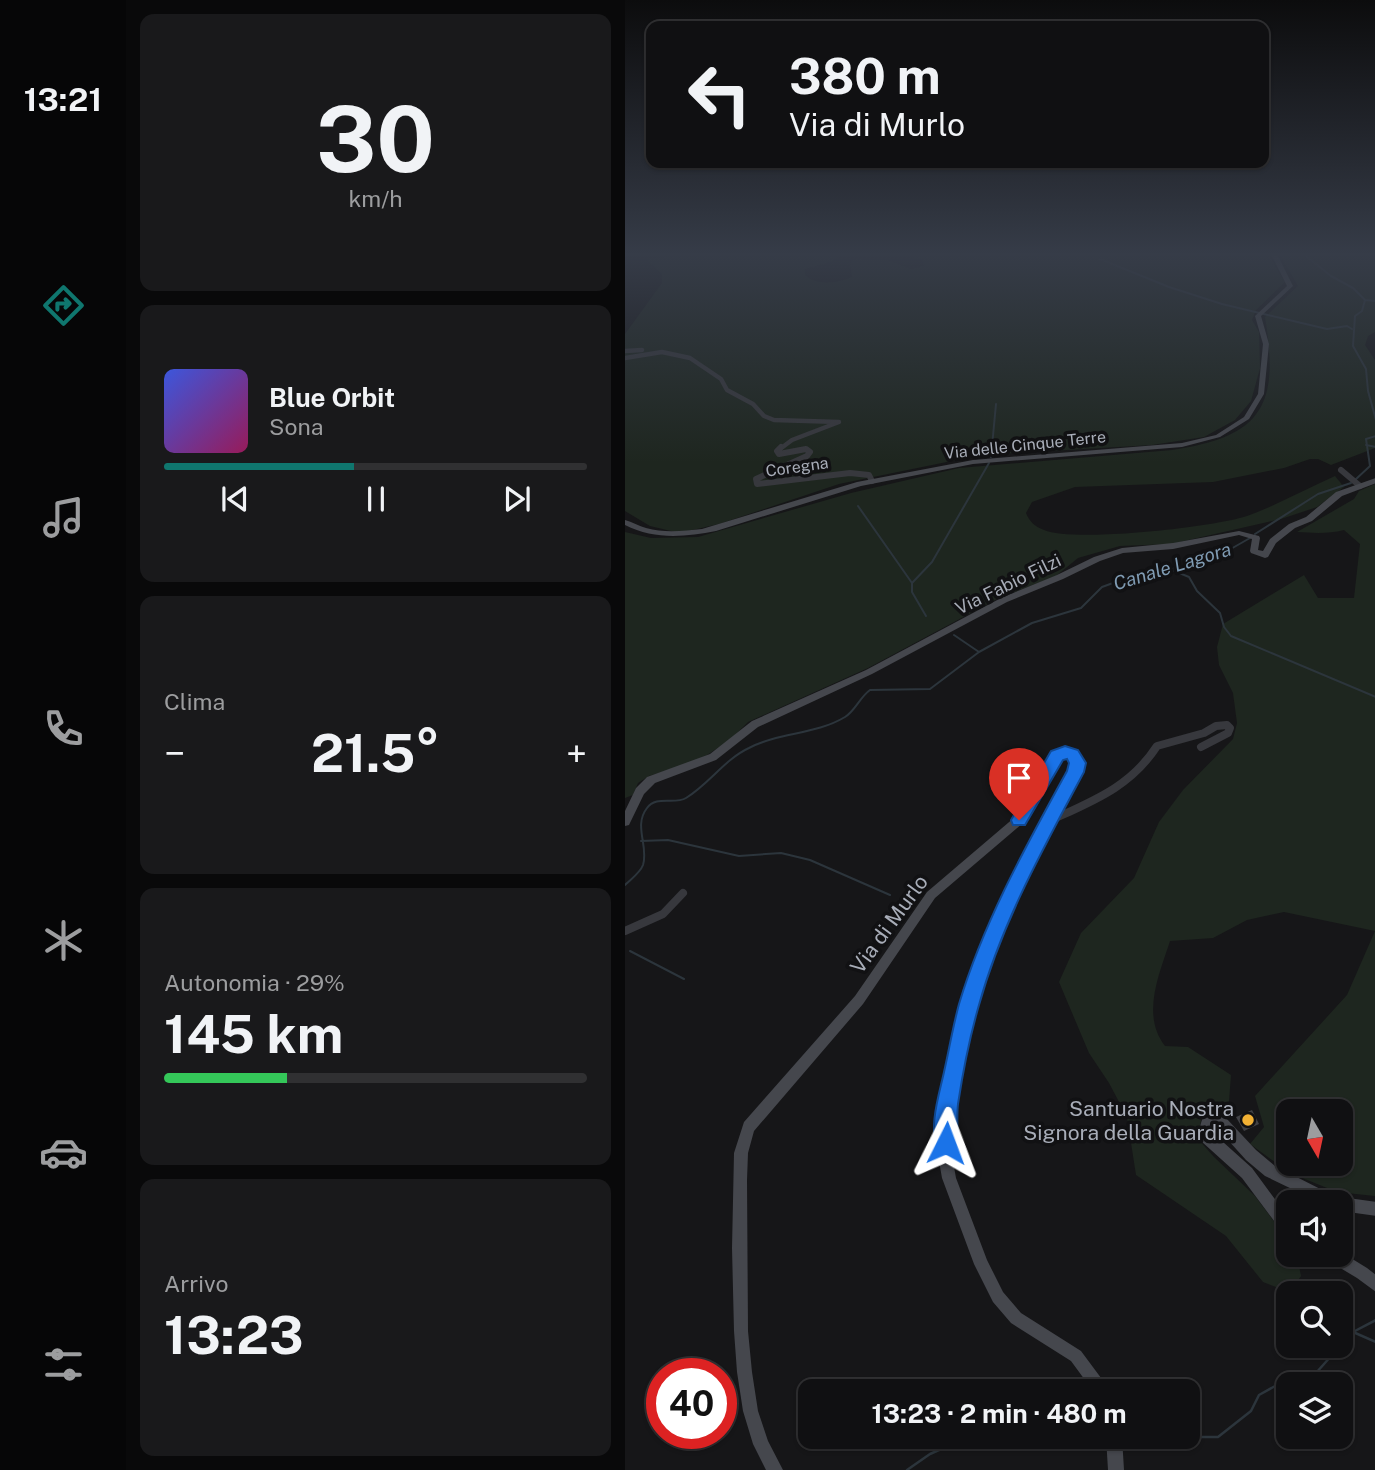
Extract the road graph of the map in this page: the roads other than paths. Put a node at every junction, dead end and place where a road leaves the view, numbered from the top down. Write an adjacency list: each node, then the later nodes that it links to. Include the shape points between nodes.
1 (1260, 325): 7 (street, Via delle Cinque Terre, via 1266,344 1261,394 1247,418 1207,440 985,460)
2 (625, 351): 3 (street)
3 (663, 352): 4 (street, Coregna); 7 (street, Coregna, via 693,360 722,380 727,390 774,421 838,422 783,445 779,454 810,452 756,479 757,484 850,473 869,475)
4 (625, 358)
5 (1341, 470): 8 (street)
6 (1375, 480): 8 (street, Via Fabio Filzi)
7 (872, 481): 9 (street, Via delle Cinque Terre, via 700,532 665,534)
8 (1356, 482): 11 (street, Via Fabio Filzi, via 1273,541 1267,554 1255,552 1256,538 1243,533 1135,548 1004,600 869,672 755,724 713,757 651,780 640,791)
9 (625, 522)
10 (1201, 747): 12 (street, via 1230,728 1216,726 1157,746 1138,775 1101,799)
11 (625, 822)
12 (1046, 822): 21 (street, Via di Murlo, via 1018,877 969,1004 948,1105 946,1143 949,1178 981,1264 1007,1308 1076,1356); 23 (street, Via di Murlo, via 1077,766 1070,753 1055,758 1019,820 931,895 859,1000 749,1127 741,1153 740,1180 745,1382 764,1451)
13 (683, 893): 14 (street, via 663,914)
14 (625, 931)
15 (1303, 1190): 18 (street, via 1270,1171 1216,1121 1206,1124 1206,1136 1247,1173)
16 (1353, 1206): 17 (street)
17 (1375, 1209)
18 (1276, 1212)
19 (1352, 1267): 20 (street)
20 (1375, 1285)
21 (1093, 1379)
22 (1115, 1449): 24 (street)
23 (775, 1470)
24 (1116, 1470)

